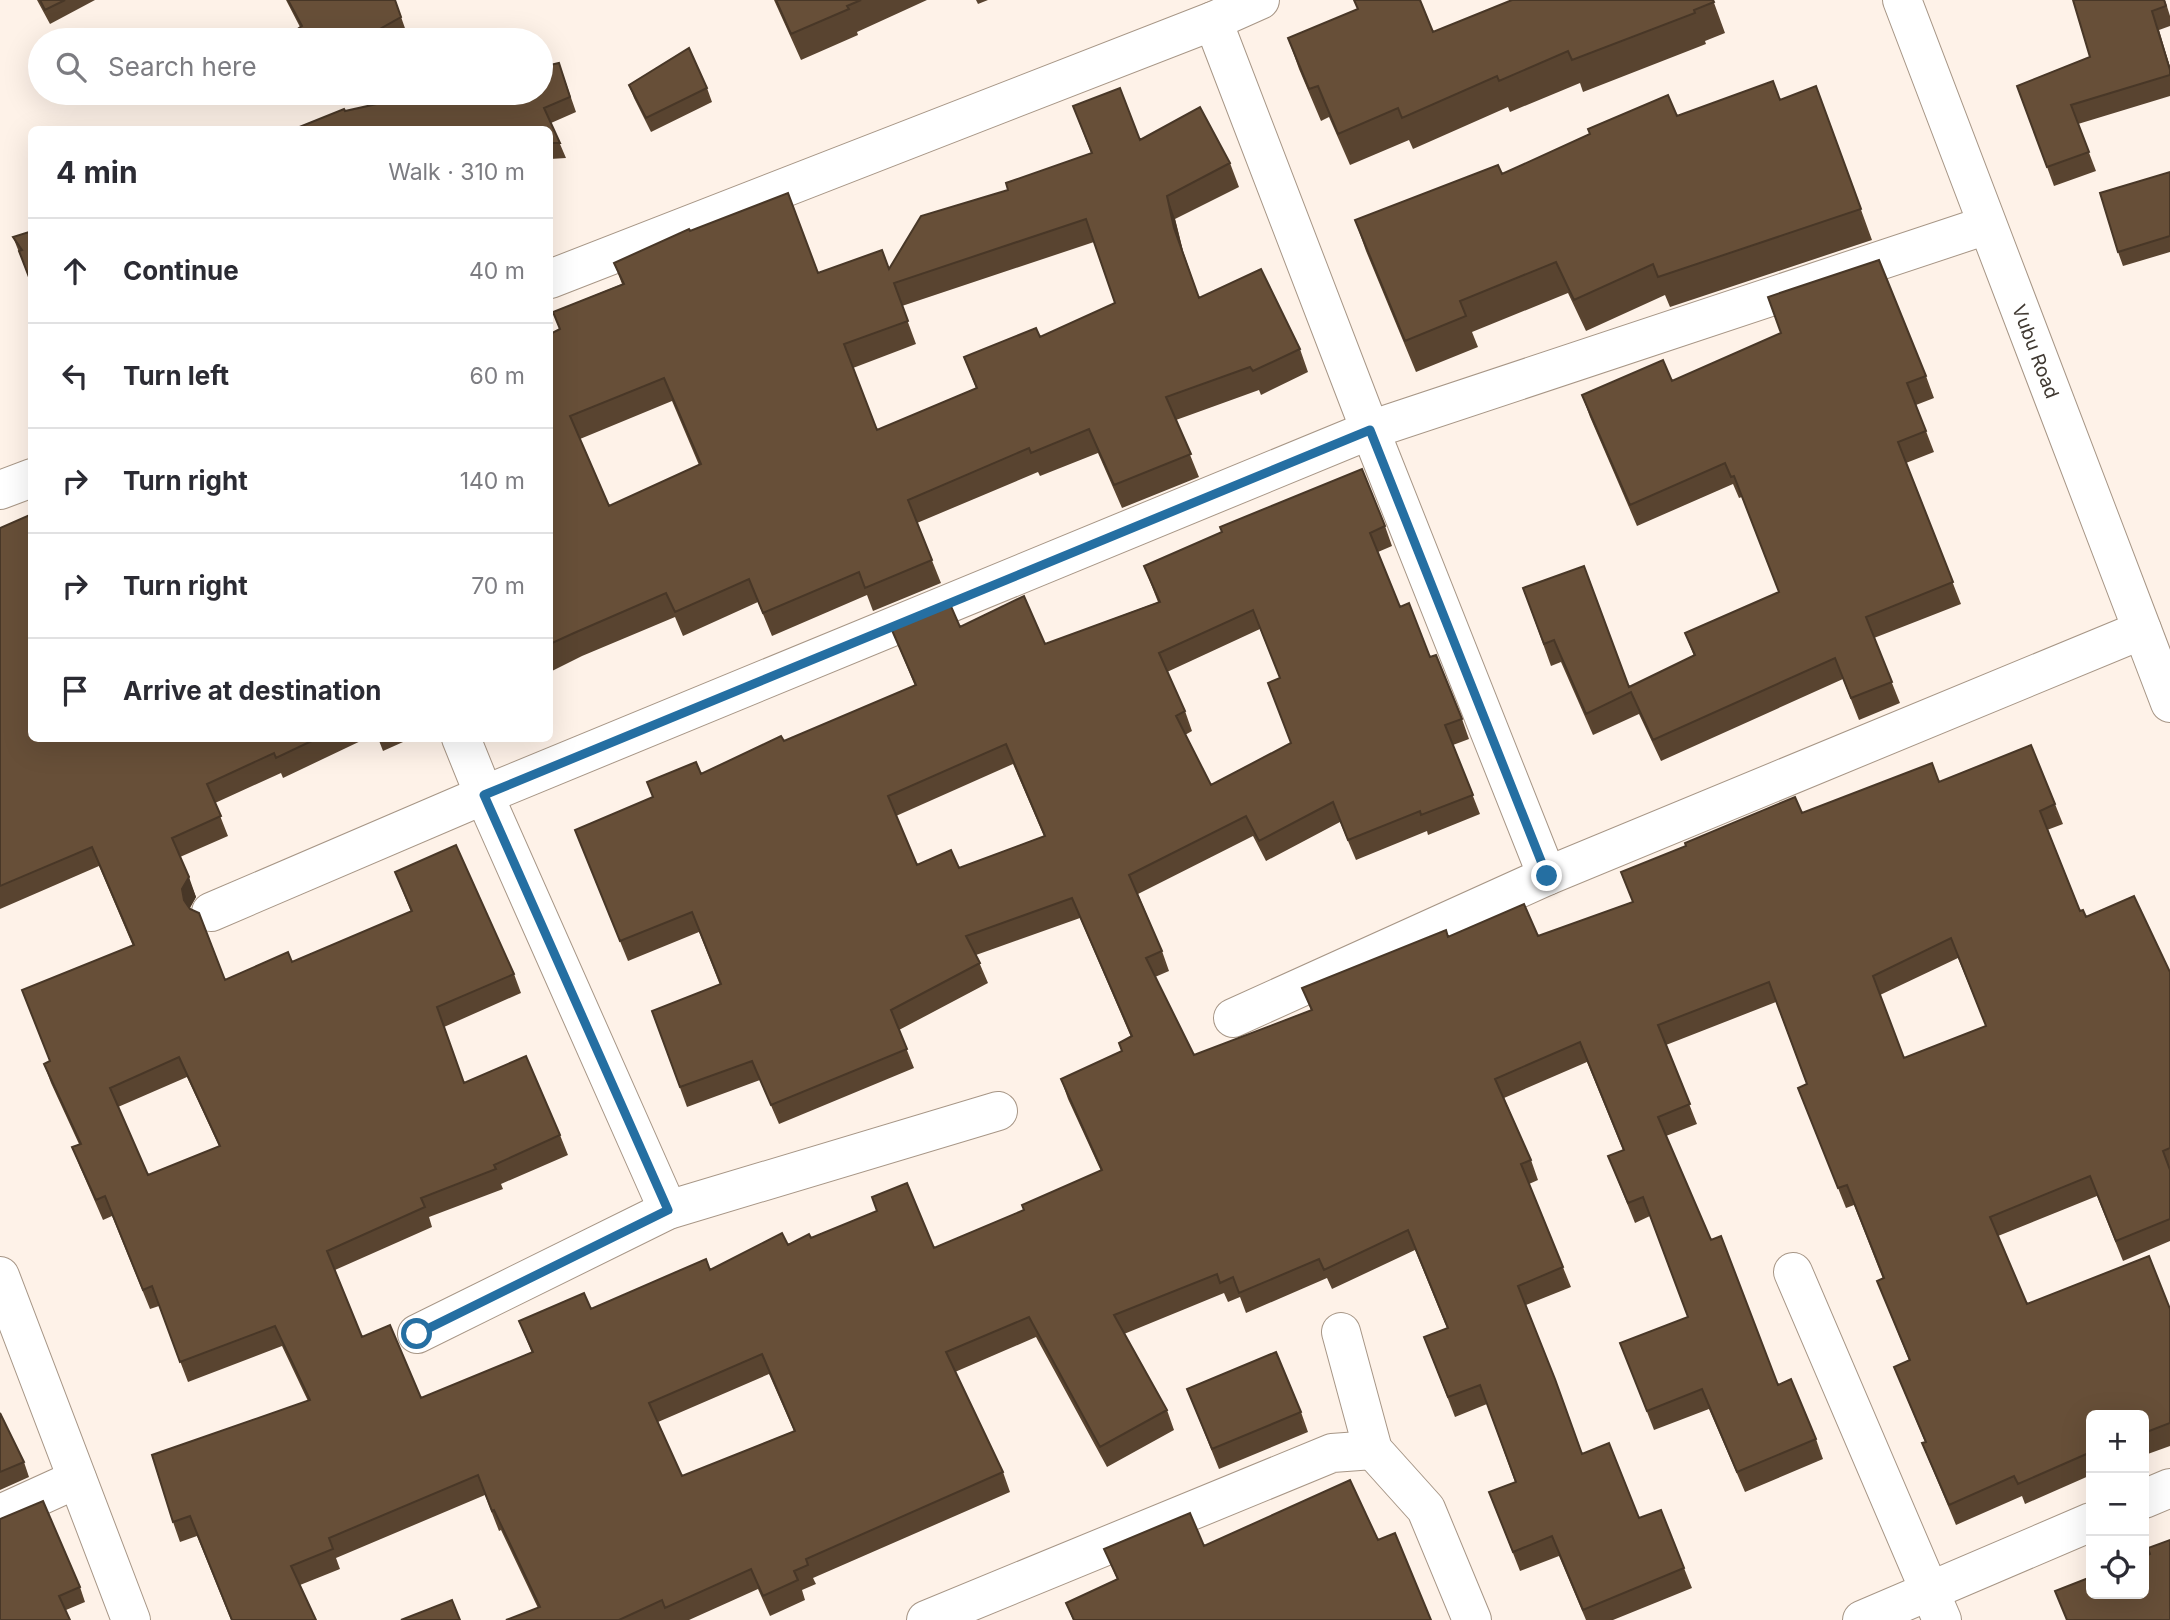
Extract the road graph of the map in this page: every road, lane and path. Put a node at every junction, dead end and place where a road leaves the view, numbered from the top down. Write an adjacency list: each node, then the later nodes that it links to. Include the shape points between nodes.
1 (1260, 0): 3 (street)
2 (1902, 0): 4 (street, Vubu Road)
3 (1213, 21): 5 (street); 6 (street)
4 (1987, 225): 6 (street); 9 (street, Vubu Road)
5 (553, 278)
6 (1370, 430): 12 (street); 13 (street)
7 (28, 480): 8 (street)
8 (0, 490)
9 (2142, 631): 10 (street, Vubu Road); 13 (street)
10 (2170, 703)
11 (463, 742): 12 (street)
12 (484, 795): 14 (street); 17 (street)
13 (1547, 876): 15 (street)
14 (211, 912)
15 (1233, 1018)
16 (998, 1111): 17 (street)
17 (668, 1210): 21 (street)
18 (1793, 1272): 28 (street)
19 (0, 1276): 23 (street)
20 (1341, 1332): 22 (street)
21 (417, 1334)
22 (1373, 1450): 30 (street, via 1332,1453); 31 (street, via 1426,1509)
23 (77, 1479): 26 (street); 29 (street)
24 (2170, 1488): 25 (street)
25 (2149, 1497)
26 (0, 1514)
27 (2086, 1525): 28 (street)
28 (1936, 1606): 32 (street)
29 (131, 1620)
30 (926, 1620)
31 (1472, 1620)
32 (1862, 1620)

